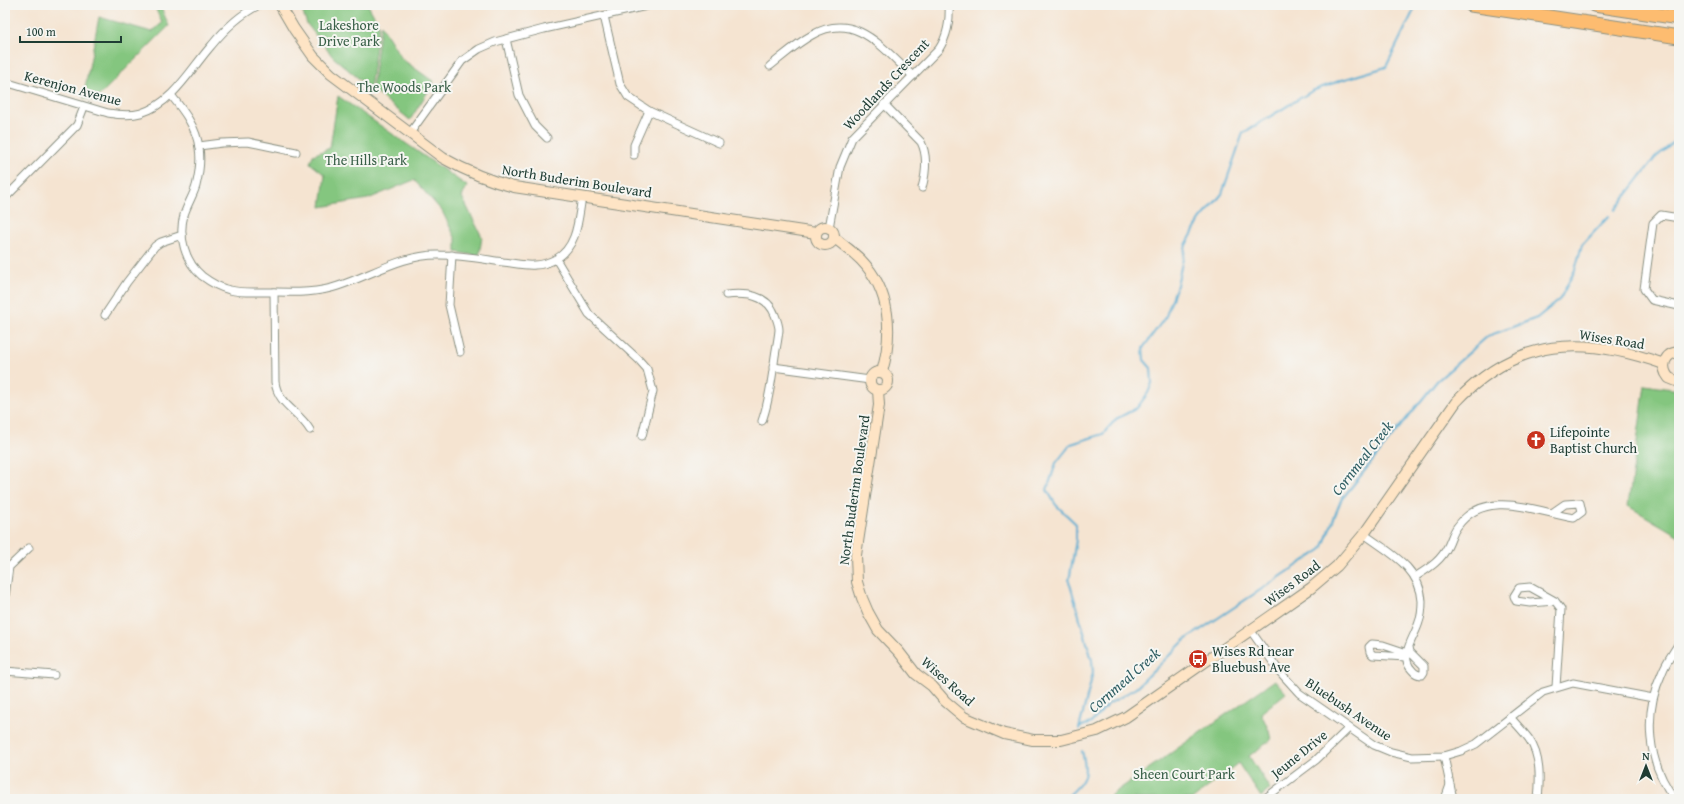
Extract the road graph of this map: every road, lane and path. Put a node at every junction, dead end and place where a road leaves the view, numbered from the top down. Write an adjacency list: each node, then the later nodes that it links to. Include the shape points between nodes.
1 (259, 5): 15 (street, Kerenjon Avenue, via 233,24 212,45)
2 (270, 5): 3 (street)
3 (280, 5): 19 (street, North Buderim Boulevard, via 313,56 331,74)
4 (651, 5): 8 (street)
5 (949, 5): 13 (street, Woodlands Crescent, via 949,23 943,42)
6 (1471, 5): 10 (highway)
7 (1594, 5): 9 (highway)
8 (604, 16): 11 (street); 18 (street, via 620,84 628,97)
9 (1679, 18)
10 (1679, 37)
11 (506, 39): 19 (street, via 479,49 462,61); 20 (street, via 519,95 535,126)
12 (770, 66): 13 (street, via 810,35 829,27 848,27 868,35)
13 (913, 76): 16 (street, Woodlands Crescent)
14 (5, 82): 17 (street, Kerenjon Avenue)
15 (171, 95): 17 (street, Kerenjon Avenue, via 141,113 125,115); 22 (street, via 184,111)
16 (884, 104): 25 (street, via 924,148 925,176); 29 (street, Woodlands Crescent, via 852,138 847,148 840,167)
17 (84, 107): 27 (street, via 77,125)
18 (649, 111): 21 (street); 24 (street, via 634,145)
19 (410, 133): 26 (street, North Buderim Boulevard, via 443,158 483,177 514,186)
20 (547, 138)
21 (719, 143)
22 (199, 146): 23 (street, via 248,142); 31 (street, via 198,176 184,216)
23 (296, 152)
24 (634, 155)
25 (922, 188)
26 (582, 197): 30 (street, North Buderim Boulevard); 34 (street, via 574,239 566,251)
27 (5, 198)
28 (1679, 218): 37 (street, via 1661,215 1653,224 1644,289 1652,300)
29 (829, 228): 30 (street, via 823,227); 32 (street)
30 (816, 233): 32 (street, via 817,240 822,246 830,244)
31 (182, 236): 35 (street, via 190,262 212,283 231,290); 38 (street, via 161,242 152,249)
32 (835, 238): 43 (street, via 860,260 876,280 882,293 889,325)
33 (452, 255): 34 (street, via 533,266); 35 (street, via 403,260 328,289); 39 (street, via 449,305)
34 (556, 259): 49 (street, via 589,314 647,369 653,391)
35 (274, 292): 48 (street, via 276,391 282,401 301,417)
36 (726, 295): 42 (street, via 750,294 767,302 774,311 779,329)
37 (1679, 306)
38 (105, 315)
39 (460, 352)
40 (1679, 352): 41 (street, via 1668,356)
41 (1664, 364): 45 (street, via 1665,374); 51 (street, Wises Road, via 1635,355 1568,346 1521,356 1496,368 1456,402)
42 (773, 367): 44 (street); 47 (street)
43 (882, 372): 44 (street, via 873,375); 46 (street, via 888,383 883,389)
44 (870, 380): 46 (street, via 873,387)
45 (1679, 382)
46 (878, 390): 59 (street, North Buderim Boulevard, via 879,405 856,555 857,574 868,612 878,630)
47 (762, 420)
48 (310, 430)
49 (642, 436)
50 (1552, 513): 53 (street, via 1505,504 1481,508 1460,523 1438,561)
51 (1364, 534): 53 (street, via 1405,564); 56 (street, Wises Road, via 1332,571)
52 (29, 548): 54 (street, via 9,567)
53 (1415, 577): 60 (street, via 1421,595 1422,612)
54 (5, 597)
55 (1554, 601): 55 (street, via 1530,587 1519,588 1514,596 1516,601 1530,603); 66 (street, via 1561,609)
56 (1251, 631): 59 (street, Wises Road, via 1115,724 1088,734 1054,740 1033,740 1004,734 964,717 916,674); 69 (street, Bluebush Avenue, via 1280,672 1299,693)
57 (1679, 643): 67 (street, via 1662,673)
58 (1379, 644): 60 (street); 61 (street); 61 (street, via 1372,643 1369,647 1371,654)
59 (899, 652)
60 (1409, 653): 61 (street); 62 (street); 64 (street, via 1407,664)
61 (1378, 656)
62 (1420, 662): 64 (street); 64 (street, via 1424,667 1423,674 1419,675)
63 (5, 671): 65 (street)
64 (1412, 671)
65 (54, 675)
66 (1556, 687): 67 (street, Bluebush Avenue, via 1573,683); 68 (street, Bluebush Avenue, via 1543,692)
67 (1653, 698): 76 (street, via 1650,724 1653,752 1660,775)
68 (1510, 717): 70 (street, Bluebush Avenue, via 1476,744); 75 (street, via 1529,740 1536,755 1541,778)
69 (1349, 728): 70 (street, Bluebush Avenue, via 1374,745 1391,752 1412,758); 72 (street, Jeune Drive, via 1316,760)
70 (1444, 756): 71 (street)
71 (1450, 785): 73 (street); 74 (street)
72 (1265, 798)
73 (1445, 799)
74 (1453, 799)
75 (1538, 799)
76 (1675, 799)

